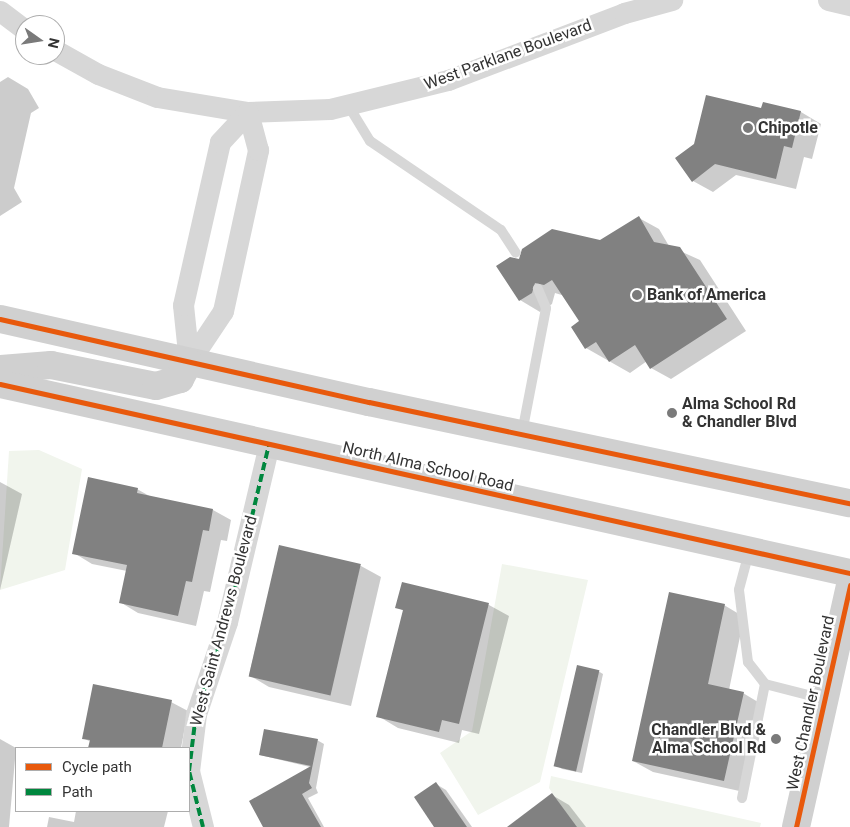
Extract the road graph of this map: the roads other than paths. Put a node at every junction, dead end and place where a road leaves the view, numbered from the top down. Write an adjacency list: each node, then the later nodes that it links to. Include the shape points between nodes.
1 (672, 0): 7 (street, West Parklane Boulevard, via 624,12 448,80)
2 (828, 0): 3 (street)
3 (850, 5)
4 (0, 11): 5 (street)
5 (15, 22)
6 (65, 56): 8 (street, West Parklane Boulevard, via 98,74 157,97)
7 (348, 105): 8 (street, West Parklane Boulevard, via 330,109); 9 (lane, via 370,141 501,230)
8 (248, 112): 12 (street, via 258,150 222,311); 12 (street, via 220,142 182,305)
9 (516, 253)
10 (538, 289): 15 (lane, via 546,308)
11 (0, 319): 12 (main road)
12 (189, 362): 13 (main road, via 180,379 156,386 51,365); 15 (main road)
13 (0, 369)
14 (0, 384): 16 (main road, North Alma School Road)
15 (522, 433): 17 (main road)
16 (269, 444): 18 (main road, North Alma School Road); 23 (street, West Saint Andrews Boulevard, via 220,641 196,714)
17 (850, 503)
18 (750, 551): 19 (main road, North Alma School Road); 21 (lane, via 739,590 748,662)
19 (850, 573)
20 (850, 585): 22 (main road, West Chandler Boulevard)
21 (765, 684): 22 (lane); 25 (lane)
22 (825, 699): 27 (main road, West Chandler Boulevard)
23 (190, 763)
24 (190, 775): 26 (street, West Saint Andrews Boulevard)
25 (742, 798)
26 (203, 827)
27 (796, 827)

